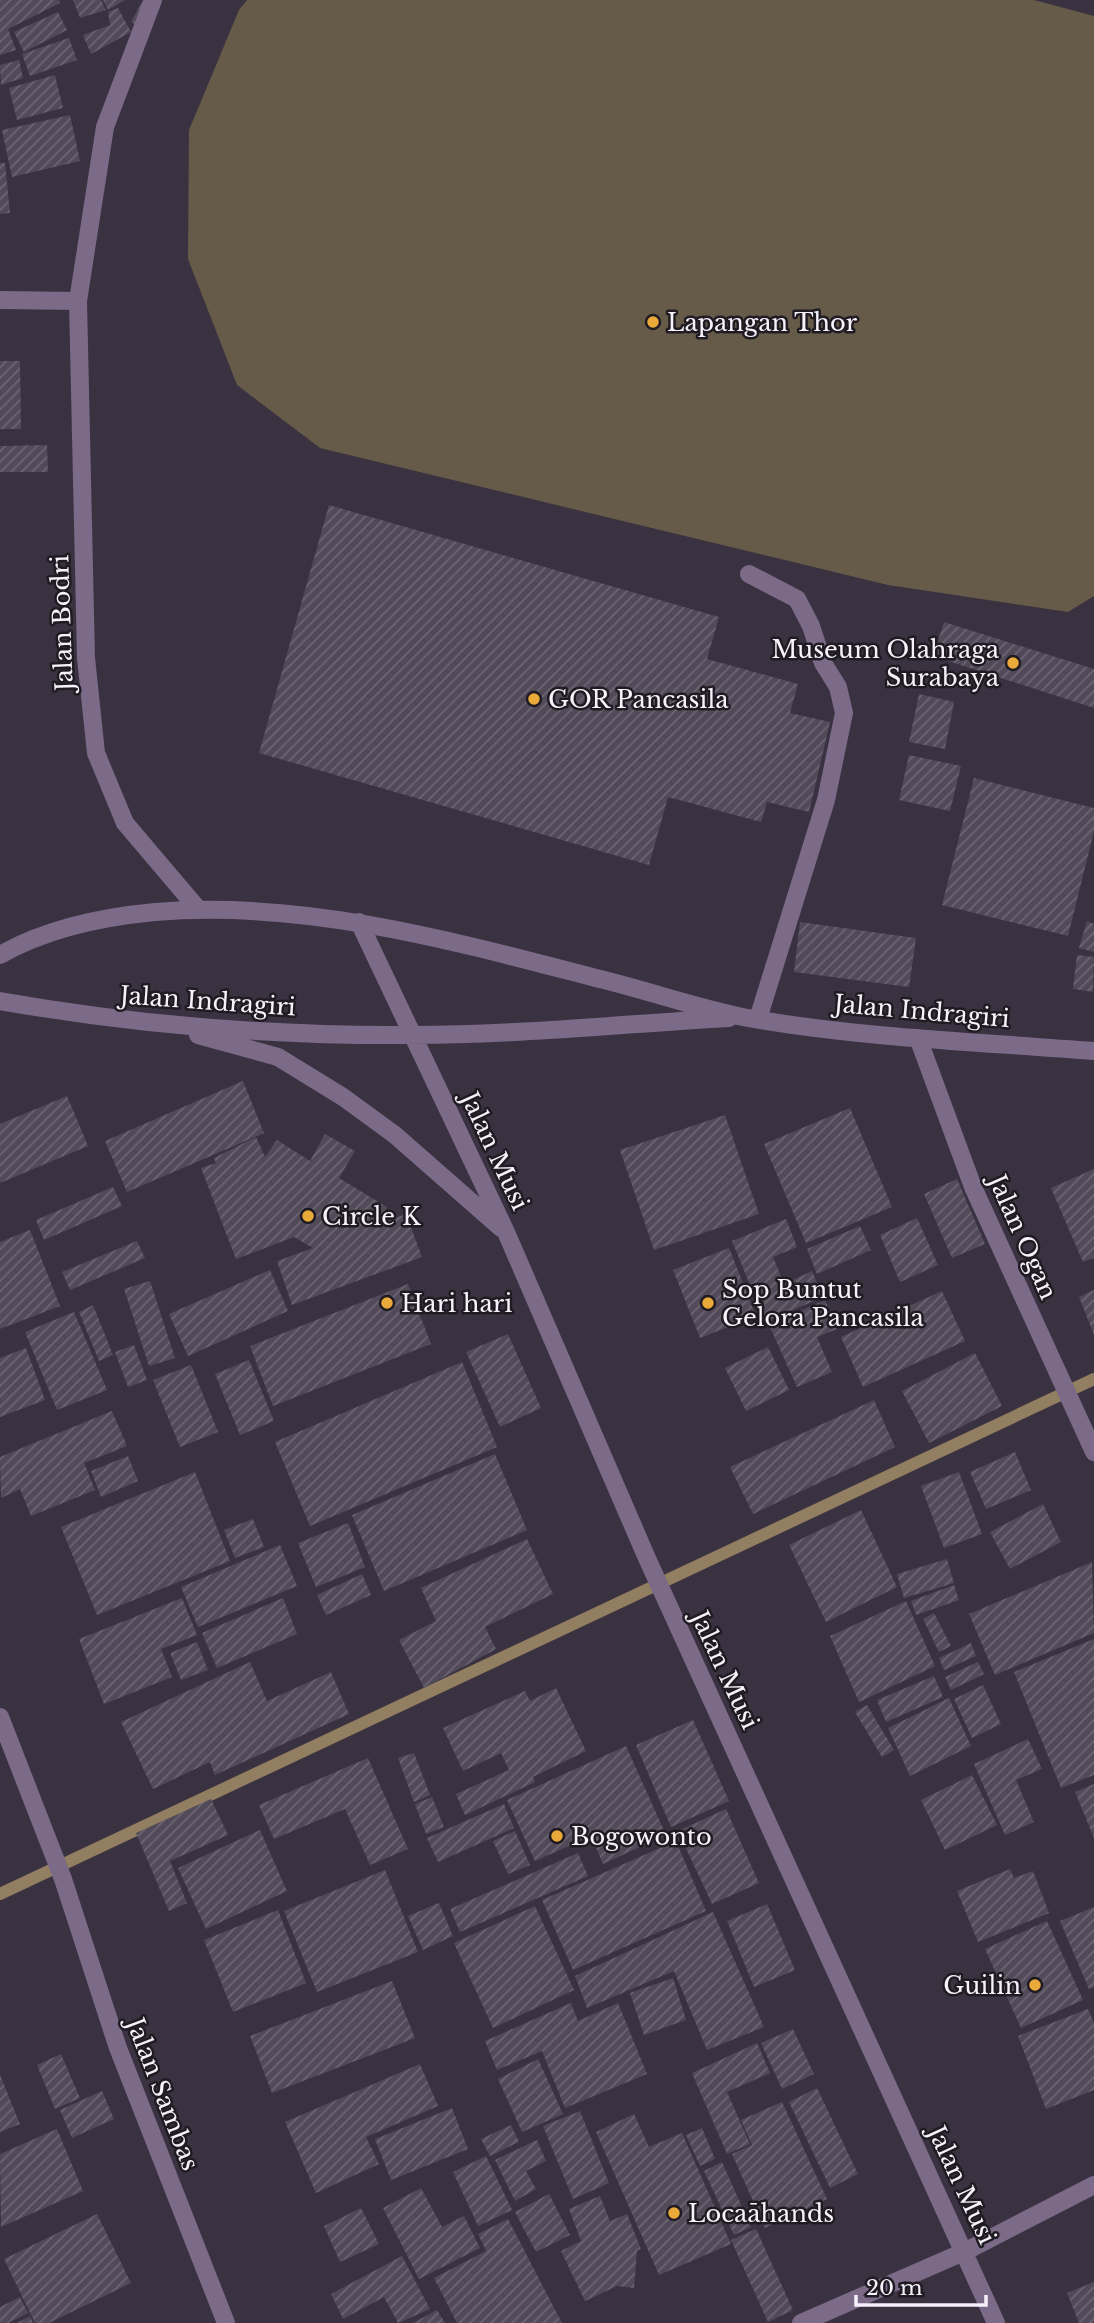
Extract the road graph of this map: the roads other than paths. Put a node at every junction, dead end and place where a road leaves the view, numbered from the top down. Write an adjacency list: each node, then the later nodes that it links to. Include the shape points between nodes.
1 (153, 0): 3 (street, Jalan Bodri, via 105,127)
2 (0, 300): 3 (street)
3 (78, 301): 5 (street, Jalan Bodri, via 86,658 96,753 125,823)
4 (749, 574): 9 (street, via 797,599 838,687 844,713 826,800)
5 (198, 909): 6 (street, Jalan Indragiri); 7 (street, Jalan Indragiri, via 106,916 21,942)
6 (359, 922): 9 (street, Jalan Indragiri); 11 (street)
7 (0, 955)
8 (0, 1001): 10 (street, Jalan Indragiri)
9 (752, 1018): 11 (street, Jalan Indragiri); 12 (street, Jalan Indragiri)
10 (161, 1025): 11 (street, Jalan Indragiri); 14 (street, via 278,1057 395,1135)
11 (414, 1035): 14 (street, Jalan Musi)
12 (918, 1038): 13 (street, Jalan Indragiri); 15 (street, Jalan Ogan, via 973,1186)
13 (1094, 1051)
14 (506, 1232): 18 (street, Jalan Musi, via 646,1556)
15 (1094, 1452)
16 (0, 1717): 19 (street, Jalan Sambas, via 63,1879 118,2048)
17 (1094, 2185): 18 (street)
18 (965, 2251): 20 (street); 21 (street, Jalan Musi)
19 (226, 2323)
20 (801, 2323)
21 (996, 2323)

